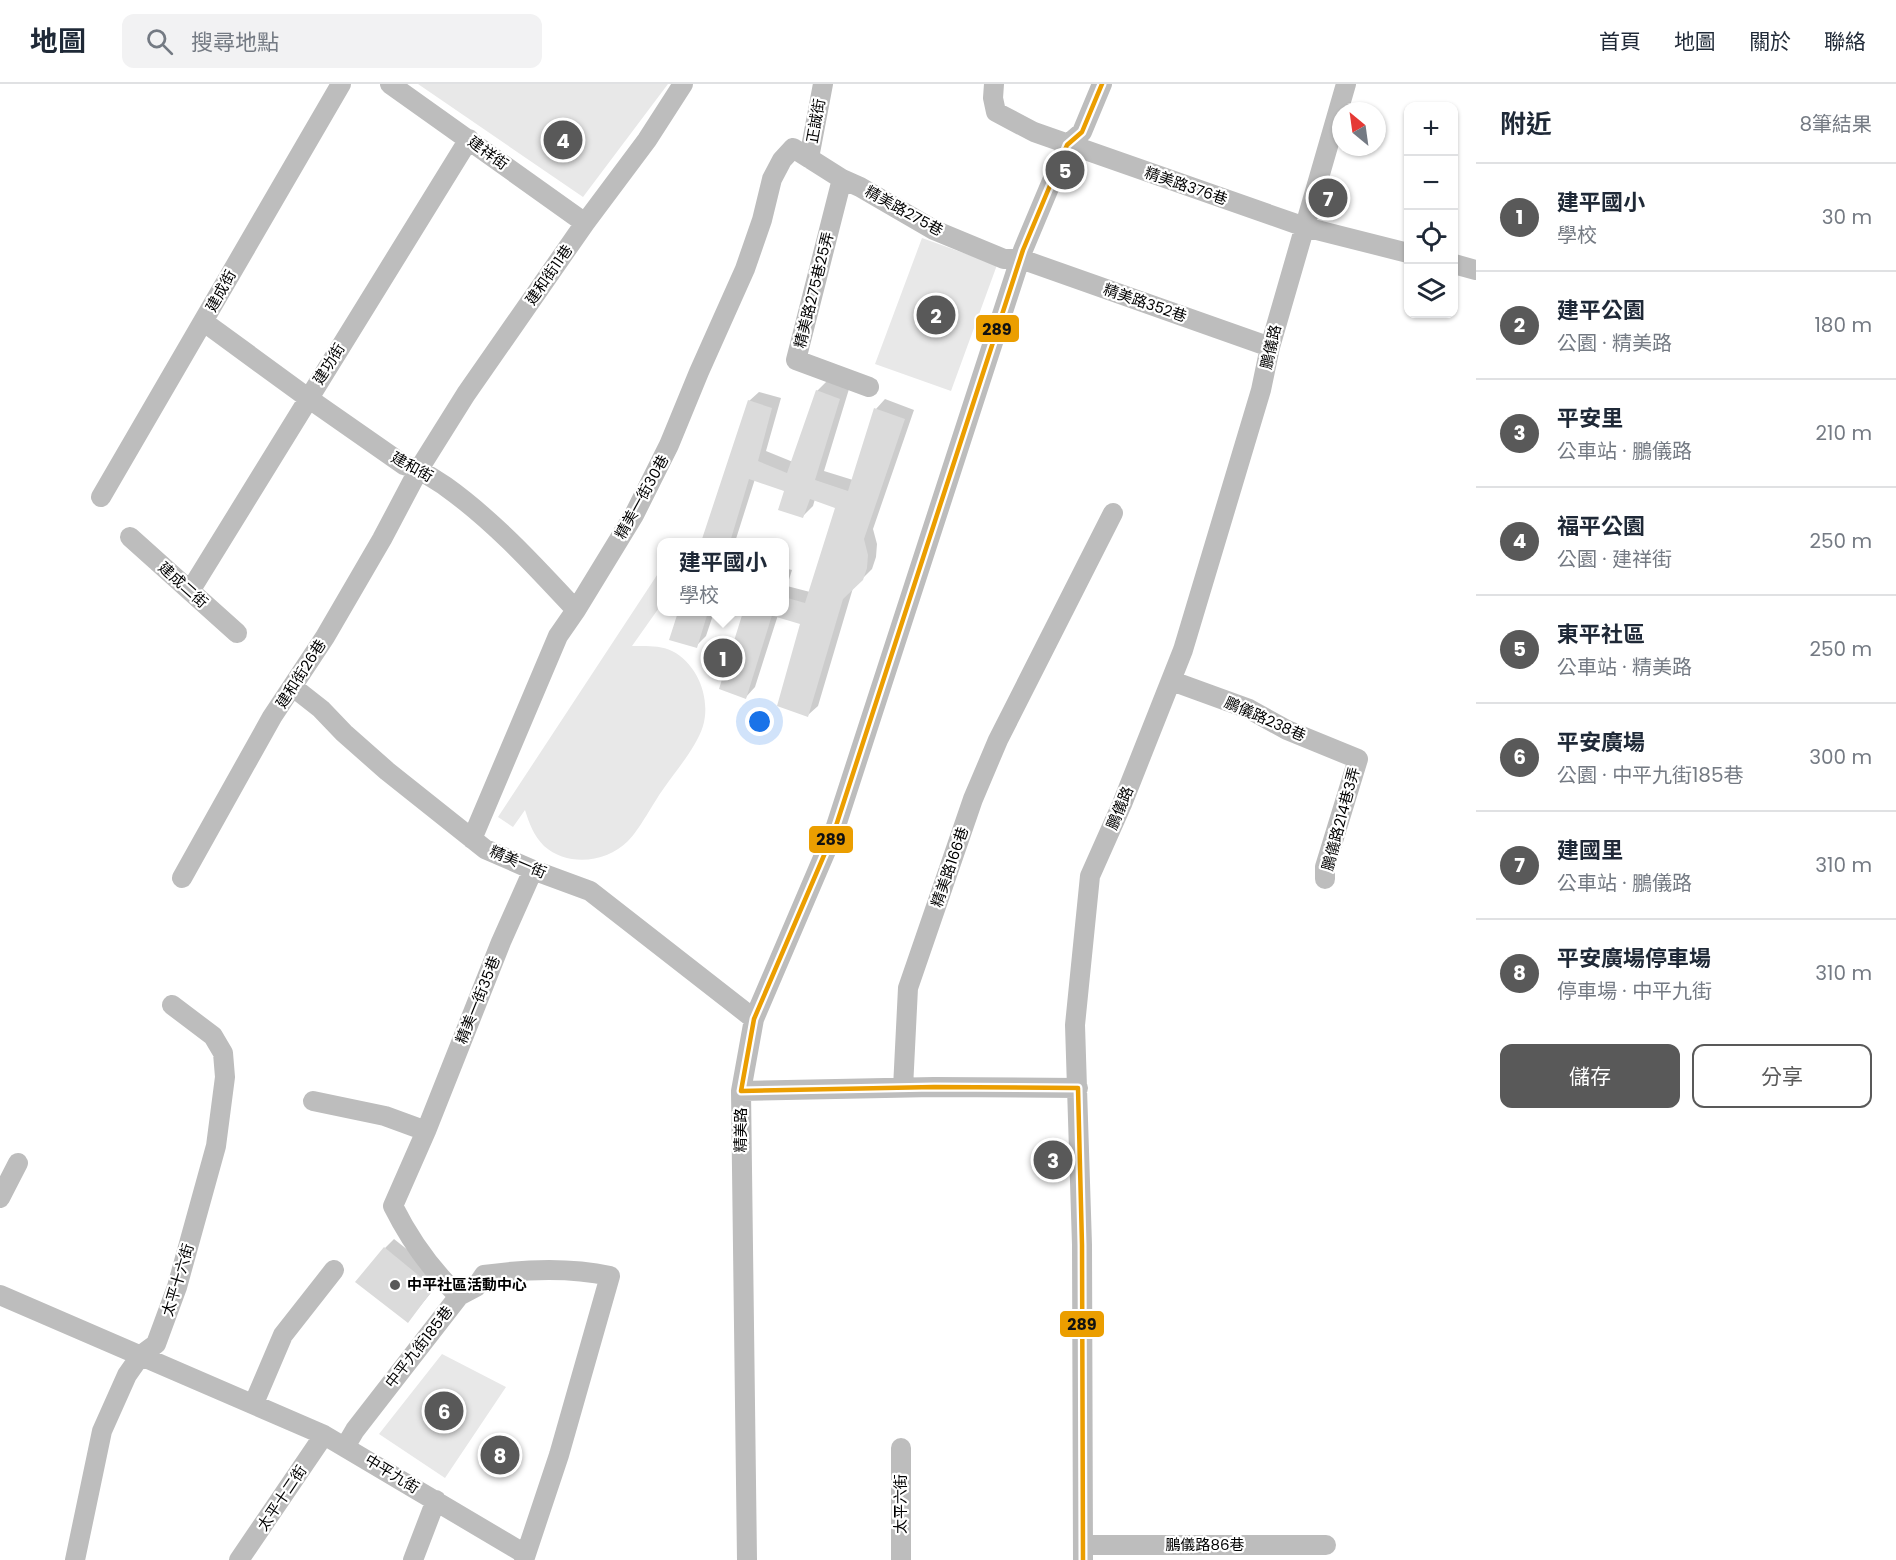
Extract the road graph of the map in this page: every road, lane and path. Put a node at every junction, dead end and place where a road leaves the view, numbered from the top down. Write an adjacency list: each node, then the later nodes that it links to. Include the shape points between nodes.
1 (341, 84): 18 (street, 建成街)
2 (390, 84): 8 (street, 建祥街)
3 (683, 84): 12 (street, 建和街11巷, via 647,140)
4 (823, 84): 10 (street, 正誠街)
5 (994, 84): 9 (street, 精美路376巷, via 996,112)
6 (1102, 84): 9 (street, 精美路, via 1082,132)
7 (1346, 84): 13 (street, 鵬儀路)
8 (469, 139): 12 (street, 建祥街); 21 (street, 建功街)
9 (1067, 144): 13 (street, 精美路376巷); 15 (street, 精美路)
10 (801, 153): 11 (street, 精美路275巷); 27 (street, 精美一街30巷, via 782,160 772,179 745,269 669,445 634,515)
11 (842, 179): 15 (street, 精美路275巷, via 934,230 1004,259); 20 (street, 精美路275巷25弄, via 796,360)
12 (585, 222): 22 (street, 建和街11巷)
13 (1305, 227): 14 (street, 精美路376巷); 19 (street, 鵬儀路)
14 (1404, 252)
15 (1021, 259): 19 (street, 精美路352巷); 37 (street, 精美路, via 834,832)
16 (1458, 265): 17 (street)
17 (1476, 270)
18 (204, 321): 21 (street, 建和街); 23 (street, 建成街)
19 (1269, 347): 29 (street, 鵬儀路, via 1262,390)
20 (869, 387)
21 (308, 398): 22 (street, 建和街, via 404,465); 26 (street, 建功街)
22 (419, 469): 27 (street, 建和街, via 465,501); 30 (street, 建和街26巷, via 325,638)
23 (100, 497)
24 (1113, 513): 38 (street, 精美路166巷, via 990,757 973,800 908,988)
25 (130, 537): 26 (street, 建成二街)
26 (190, 591): 28 (street, 建成二街)
27 (576, 610): 32 (street, 精美一街30巷, via 558,636)
28 (237, 633)
29 (1172, 681): 31 (street, 鵬儀路238巷, via 1249,710); 39 (street, 鵬儀路, via 1090,876 1075,1025)
30 (293, 687): 32 (street, 精美一街, via 387,771); 34 (street, 建和街26巷, via 272,717)
31 (1358, 759): 35 (street, 鵬儀路214巷3弄, via 1325,867)
32 (472, 839): 33 (street, 精美一街, via 485,849)
33 (533, 870): 37 (street, 精美一街, via 590,891); 42 (street, 精美一街35巷)
34 (182, 878)
35 (1325, 879)
36 (172, 1005): 48 (street, 太平十六街, via 213,1036 223,1053 225,1077 216,1146 177,1287 156,1344)
37 (754, 1019): 40 (street, 精美路)
38 (903, 1088): 39 (street); 40 (street)
39 (1078, 1088): 55 (street, 鵬儀路)
40 (741, 1091): 60 (street, 精美路)
41 (312, 1101): 42 (street, via 385,1116)
42 (426, 1131): 47 (street, 中平九街185巷, via 393,1206 441,1280)
43 (18, 1163): 44 (street)
44 (0, 1198)
45 (334, 1270): 49 (street, via 283,1335)
46 (0, 1295): 48 (street, 中平九街)
47 (459, 1296): 51 (street, 中平九街185巷); 56 (street, 中平九街, via 476,1287 484,1275 515,1271 610,1276 559,1455)
48 (141, 1355): 49 (street, 中平九街); 57 (street, 太平十六街, via 127,1375 102,1431)
49 (254, 1403): 50 (street, 中平九街)
50 (324, 1435): 51 (street, 中平九街); 58 (street, 太平十二街)
51 (345, 1447): 53 (street, 中平九街)
52 (901, 1448): 61 (street, 太平六街)
53 (436, 1500): 56 (street, 中平九街); 59 (street)
54 (1326, 1545): 55 (street, 鵬儀路86巷)
55 (1083, 1553)
56 (524, 1557)
57 (75, 1560)
58 (239, 1560)
59 (413, 1560)
60 (747, 1560)
61 (901, 1560)

